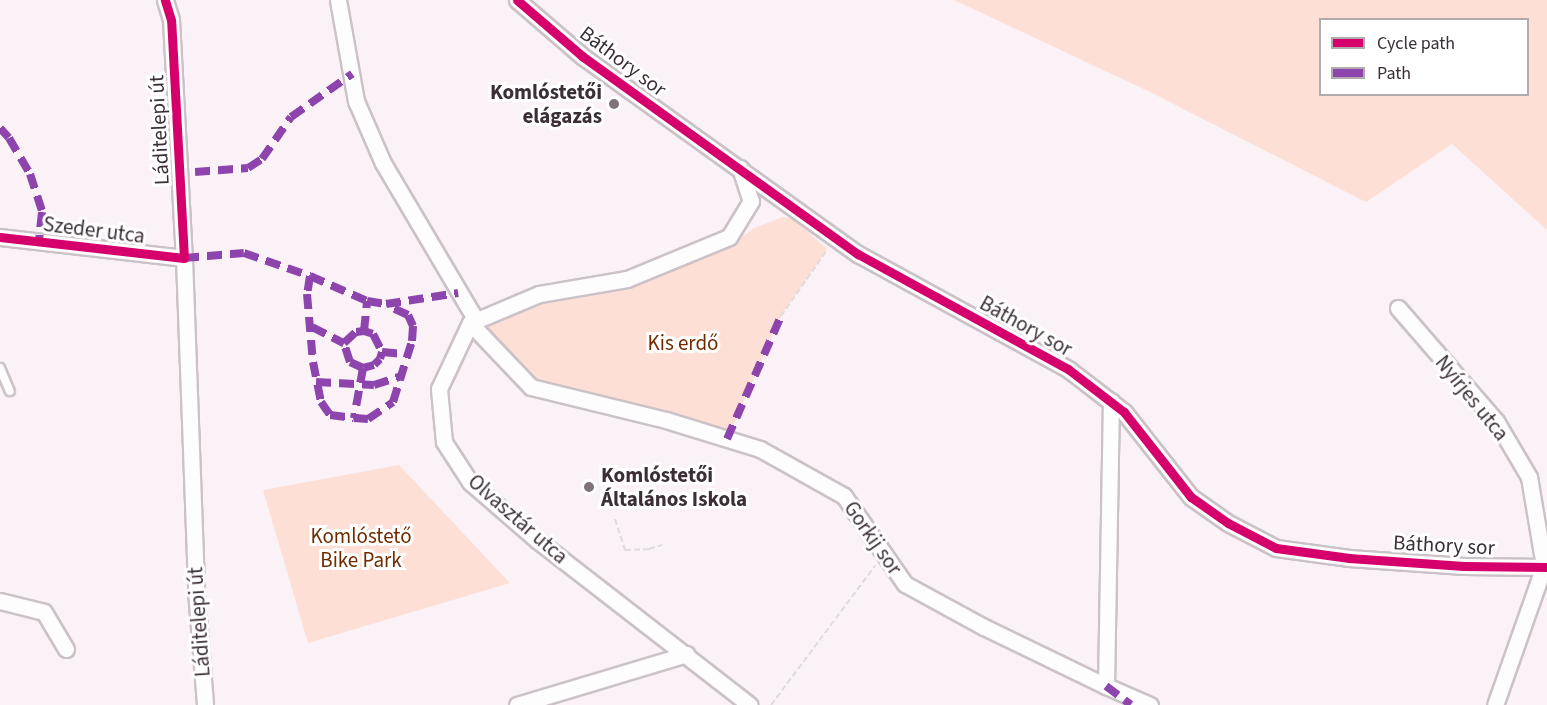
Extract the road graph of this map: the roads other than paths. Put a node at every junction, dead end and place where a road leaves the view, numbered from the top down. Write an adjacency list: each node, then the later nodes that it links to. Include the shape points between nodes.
1 (165, 0): 6 (street, Láditelepi út, via 171,20)
2 (338, 0): 8 (street, Gorkij sor, via 356,101 383,163)
3 (517, 0): 4 (street, Báthory sor, via 582,56)
4 (740, 168): 8 (street, via 751,201 729,237 627,279 539,294); 11 (street, Báthory sor, via 858,254 1068,369)
5 (0, 237): 6 (street, Szeder utca)
6 (184, 258): 17 (street, Láditelepi út, via 196,590)
7 (1398, 308): 12 (street, Nyírjes utca, via 1496,421 1529,477)
8 (473, 322): 15 (street, Olvasztár utca, via 439,389 444,442 470,482 537,540); 16 (street, Gorkij sor, via 531,387 760,449 844,496 905,584)
9 (0, 368): 10 (lane)
10 (10, 391)
11 (1111, 401): 12 (street, Báthory sor, via 1191,497 1228,523 1276,548 1372,560); 16 (street)
12 (1546, 566): 21 (street)
13 (0, 601): 14 (street, via 44,612)
14 (66, 649)
15 (687, 654): 18 (street); 19 (street, Olvasztár utca)
16 (1106, 686): 20 (street, Gorkij sor)
17 (205, 705)
18 (517, 705)
19 (750, 705)
20 (1150, 705)
21 (1495, 705)

